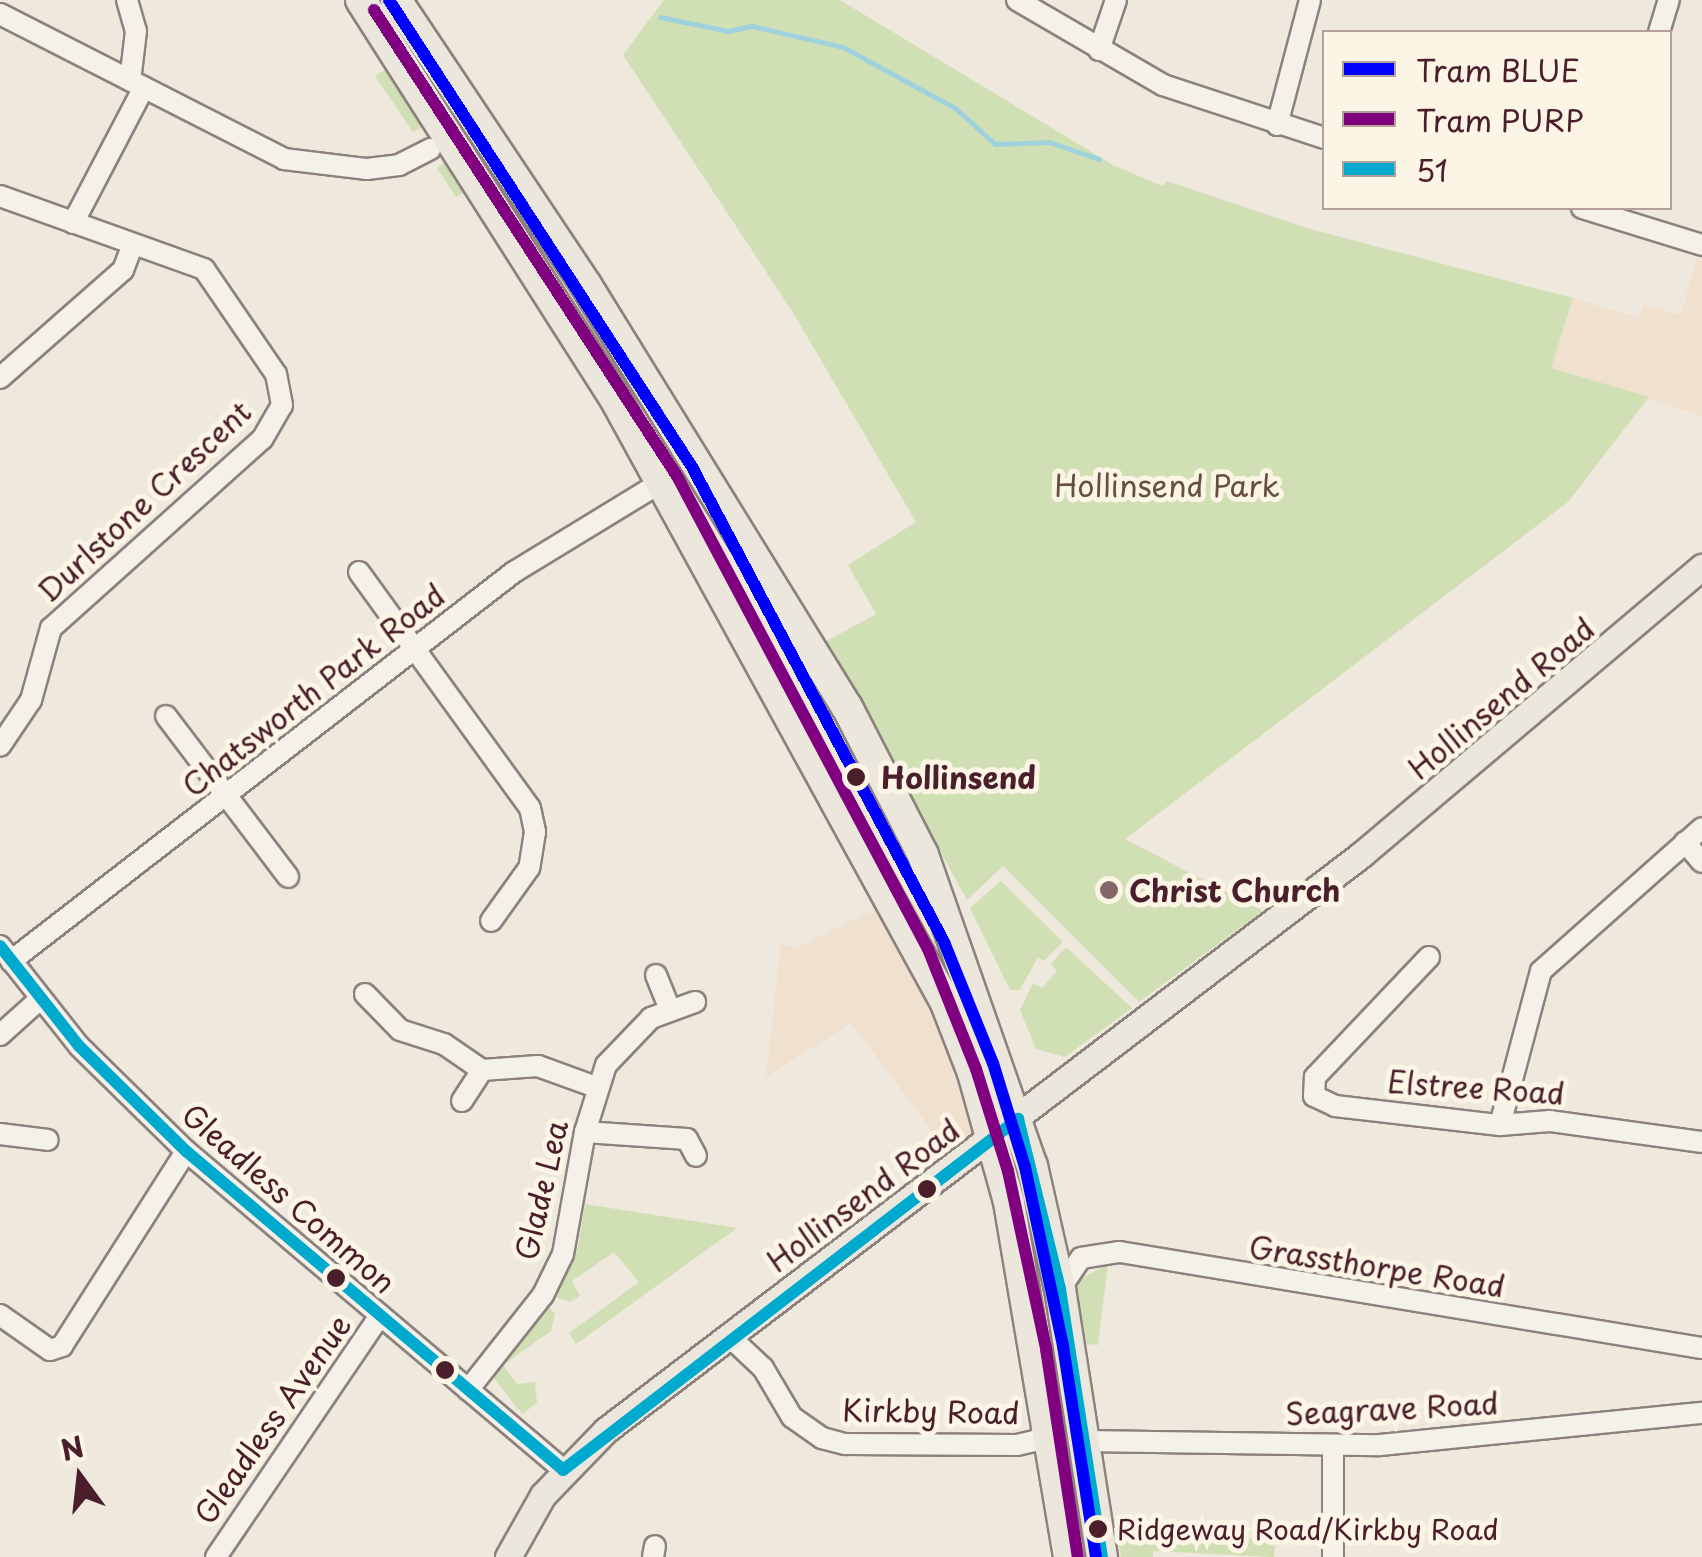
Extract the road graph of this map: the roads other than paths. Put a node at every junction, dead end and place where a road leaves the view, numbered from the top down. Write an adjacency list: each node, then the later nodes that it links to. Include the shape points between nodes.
1 (127, 0): 11 (street, via 136,31)
2 (361, 0): 21 (highway, via 573,327)
3 (396, 0): 44 (highway, via 586,285 847,707 923,854)
4 (1016, 0): 10 (street)
5 (1116, 0): 10 (street)
6 (1310, 0): 12 (street)
7 (1669, 0): 9 (street)
8 (0, 14): 11 (street)
9 (1660, 30)
10 (1099, 50): 12 (street, via 1163,84)
11 (137, 84): 14 (street, via 307,164 367,169 400,164); 17 (street)
12 (1277, 125): 13 (street)
13 (1322, 137)
14 (429, 148)
15 (0, 196): 17 (street, Durlstone Crescent)
16 (1598, 210): 18 (street)
17 (73, 223): 19 (street, Durlstone Crescent)
18 (1702, 244)
19 (132, 246): 20 (street, via 124,270); 26 (street, Durlstone Crescent, via 204,269 276,374 282,405 262,439 51,628 32,700)
20 (0, 378)
21 (663, 481): 24 (street, Chatsworth Park Road, via 514,572); 48 (highway, via 913,936 953,1020)
22 (359, 572): 24 (street)
23 (1701, 572): 44 (main road, Hollinsend Road, via 1362,854)
24 (413, 649): 27 (street, Chatsworth Park Road); 32 (street, via 532,816 528,868)
25 (166, 716): 27 (street)
26 (0, 746)
27 (225, 796): 31 (street); 33 (street, Chatsworth Park Road)
28 (1702, 828): 29 (street)
29 (1685, 842): 30 (street); 45 (street, via 1540,971)
30 (1702, 862)
31 (288, 877)
32 (490, 921)
33 (6, 954): 37 (street, Gleadless Common)
34 (1429, 957): 45 (street, Elstree Road, via 1310,1088 1335,1106)
35 (656, 975): 39 (street)
36 (365, 994): 41 (street, via 400,1030 444,1044)
37 (40, 998): 40 (street); 51 (street, Gleadless Common, via 108,1078)
38 (695, 1002): 39 (street, Glade Lea)
39 (670, 1009): 42 (street, Glade Lea, via 632,1031)
40 (0, 1034)
41 (482, 1070): 42 (street, via 538,1066); 43 (street)
42 (596, 1087): 46 (street, Glade Lea)
43 (462, 1101)
44 (1018, 1119): 48 (main road, Hollinsend Road); 53 (highway)
45 (1500, 1125): 50 (street, Elstree Road, via 1550,1121)
46 (585, 1132): 52 (street, via 687,1139); 58 (street, Glade Lea, via 569,1230 552,1280)
47 (0, 1134): 49 (street)
48 (993, 1138): 56 (main road, Hollinsend Road); 60 (highway)
49 (48, 1140)
50 (1702, 1142)
51 (186, 1151): 54 (street, via 66,1356); 55 (street, Gleadless Common)
52 (696, 1156)
53 (1060, 1289): 57 (street, Grassthorpe Road, via 1082,1258 1106,1251); 61 (highway)
54 (0, 1315)
55 (380, 1316): 58 (street, Gleadless Common); 64 (street, Gleadless Avenue)
56 (731, 1338): 60 (street, Kirkby Road, via 763,1368 792,1417 822,1438 846,1444 1033,1443); 63 (main road, Hollinsend Road)
57 (1702, 1348)
58 (468, 1390): 63 (street, Gleadless Common)
59 (1702, 1414): 62 (street, Seagrave Road)
60 (1046, 1425): 66 (highway)
61 (1084, 1441): 62 (street, Seagrave Road); 67 (highway)
62 (1332, 1446): 68 (street)
63 (563, 1470): 65 (main road, Hollinsend Road)
64 (216, 1557)
65 (508, 1557)
66 (1069, 1557)
67 (1102, 1557)
68 (1333, 1557)

